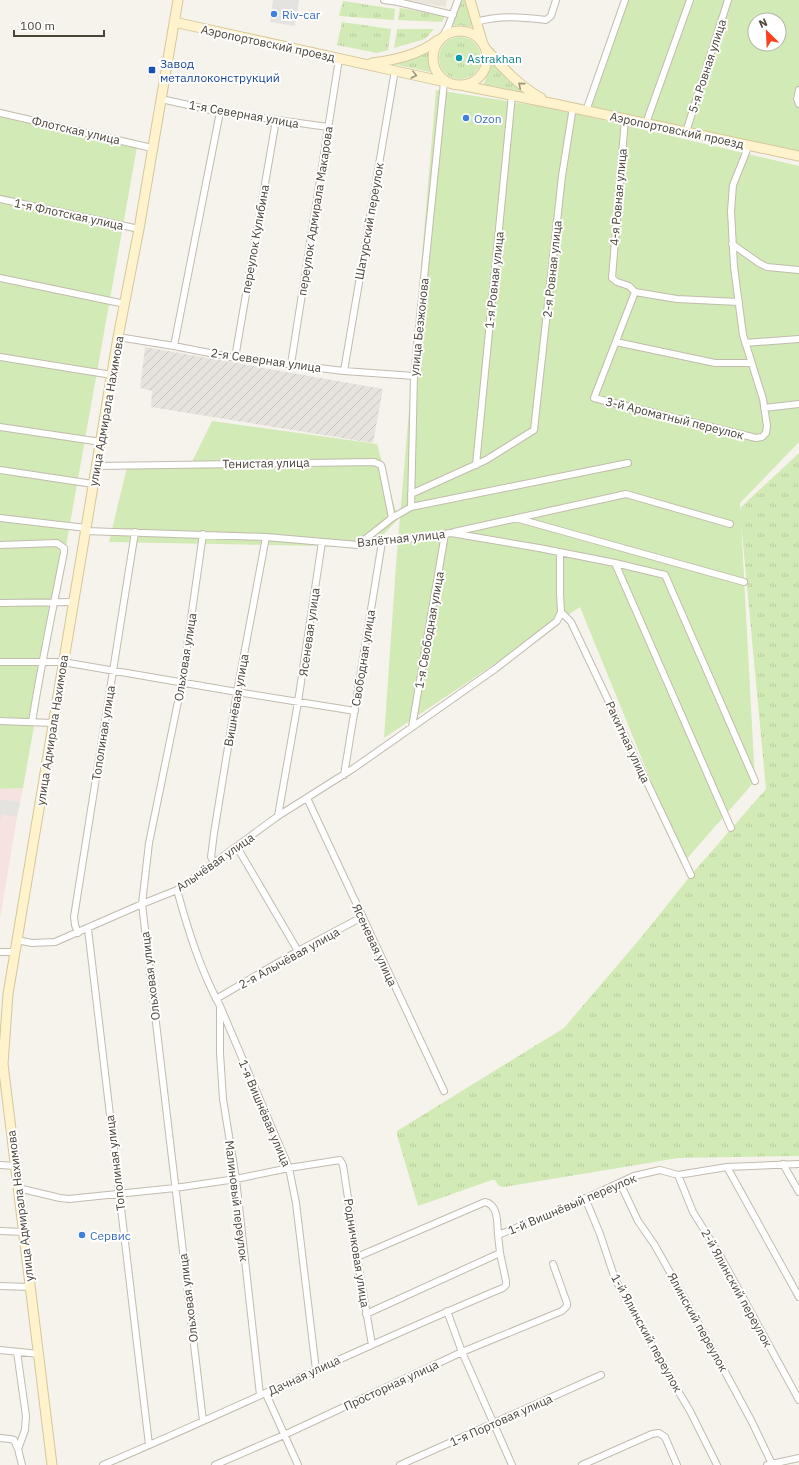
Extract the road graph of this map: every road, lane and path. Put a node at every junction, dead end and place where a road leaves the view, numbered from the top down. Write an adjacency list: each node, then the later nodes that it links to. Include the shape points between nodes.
1 (178, 0): 11 (main road, улица Адмирала Нахимова)
2 (384, 0): 9 (street)
3 (458, 0): 10 (street)
4 (470, 0): 12 (main road)
5 (556, 0): 12 (street, via 551,16 546,20 509,16)
6 (625, 0): 26 (street)
7 (690, 0): 31 (street)
8 (728, 0): 33 (street, 5-я Ровная улица)
9 (398, 1): 10 (street)
10 (453, 16): 13 (street)
11 (174, 22): 15 (main road, Аэропортовский проезд); 22 (main road, улица Адмирала Нахимова)
12 (476, 22): 14 (main road)
13 (442, 38): 14 (main road, via 459,30 470,32); 16 (main road, via 425,49 404,57); 18 (main road, via 434,48 432,58 435,69)
14 (484, 46): 19 (main road, via 487,57 482,72 471,82); 24 (main road, one-way to 14, via 520,84)
15 (339, 59): 16 (main road, Аэропортовский проезд); 32 (street, переулок Адмирала Макарова)
16 (362, 63): 17 (main road, Аэропортовский проезд)
17 (395, 70): 18 (main road, Аэропортовский проезд, one-way to 18); 54 (street, Шатурский переулок)
18 (447, 82): 19 (main road); 56 (street, улица Безжонова)
19 (460, 85): 21 (main road)
20 (799, 90): 23 (street)
21 (512, 95): 24 (main road); 62 (street, 1-я Ровная улица)
22 (161, 99): 27 (street, 1-я Северная улица); 35 (main road, улица Адмирала Нахимова)
23 (798, 102)
24 (555, 104): 25 (main road, Аэропортовский проезд)
25 (573, 108): 26 (main road, Аэропортовский проезд); 62 (street, 2-я Ровная улица, via 562,176 534,430)
26 (586, 111): 29 (main road, Аэропортовский проезд)
27 (220, 112): 30 (street, 1-я Северная улица); 49 (street)
28 (0, 113): 35 (street, Флотская улица)
29 (625, 119): 31 (main road, Аэропортовский проезд); 42 (street, 4-я Ровная улица, via 611,276)
30 (276, 120): 32 (street, 1-я Северная улица); 51 (street, переулок Кулибина)
31 (646, 123): 33 (main road, Аэропортовский проезд)
32 (328, 127): 53 (street, переулок Адмирала Макарова)
33 (686, 132): 34 (main road, Аэропортовский проезд)
34 (749, 145): 36 (main road, Аэропортовский проезд); 39 (street, via 733,185)
35 (152, 148): 38 (main road, улица Адмирала Нахимова)
36 (799, 156)
37 (0, 199): 38 (street, 1-я Флотская улица)
38 (139, 229): 44 (main road, улица Адмирала Нахимова)
39 (732, 244): 40 (street, via 767,267); 43 (street)
40 (799, 270)
41 (0, 278): 44 (street)
42 (635, 292): 43 (street, via 677,299); 47 (street)
43 (738, 302): 48 (street)
44 (125, 304): 45 (main road, улица Адмирала Нахимова)
45 (118, 337): 49 (street, 2-я Северная улица); 55 (main road, улица Адмирала Нахимова)
46 (799, 339): 48 (street)
47 (616, 342): 52 (street, via 715,363); 58 (street, 3-й Ароматный переулок, via 594,398 756,438 767,430)
48 (745, 343): 52 (street)
49 (174, 346): 51 (street, 2-я Северная улица)
50 (0, 357): 55 (street)
51 (235, 358): 53 (street, 2-я Северная улица)
52 (752, 363): 58 (street)
53 (290, 364): 54 (street, 2-я Северная улица)
54 (344, 371): 56 (street, 2-я Северная улица)
55 (112, 375): 60 (main road, улица Адмирала Нахимова)
56 (414, 376): 66 (street, улица Безжонова)
57 (799, 404): 58 (street)
58 (764, 408)
59 (0, 427): 60 (street)
60 (101, 442): 63 (main road, улица Адмирала Нахимова)
61 (628, 463): 67 (street)
62 (476, 465): 66 (street)
63 (96, 466): 65 (main road, улица Адмирала Нахимова); 69 (street, Тенистая улица, via 374,462 382,468)
64 (0, 470): 65 (street)
65 (93, 484): 72 (main road, улица Адмирала Нахимова)
66 (411, 494): 67 (street, улица Безжонова)
67 (411, 507): 69 (street)
68 (0, 518): 72 (street, Взлётная улица)
69 (392, 518): 80 (street)
70 (517, 518): 71 (street, via 626,494); 74 (street); 83 (street)
71 (730, 524)
72 (85, 529): 73 (street, Взлётная улица); 85 (main road, улица Адмирала Нахимова)
73 (134, 532): 75 (street, Взлётная улица); 91 (street, Тополиная улица)
74 (448, 533): 78 (street, Взлётная улица); 81 (street, Взлётная улица); 99 (street, 1-я Свободная улица)
75 (203, 534): 76 (street, Взлётная улица); 92 (street, Ольховая улица)
76 (266, 537): 77 (street, Взлётная улица); 93 (street, Вишнёвая улица)
77 (322, 542): 80 (street, Взлётная улица); 94 (street, Ясеневая улица)
78 (382, 542): 80 (street, Взлётная улица); 95 (street, Свободная улица)
79 (0, 544): 84 (street, via 57,543 61,546 64,552)
80 (358, 544)
81 (560, 553): 82 (street, Взлётная улица); 87 (street)
82 (615, 563): 101 (street, Взлётная улица, via 665,575); 104 (street)
83 (744, 582)
84 (54, 602): 85 (street); 86 (street); 89 (street)
85 (73, 602): 90 (main road, улица Адмирала Нахимова)
86 (0, 603)
87 (561, 612): 99 (street, Алычёвая улица, via 555,624); 107 (street, Ракитная улица, via 571,622)
88 (0, 662): 89 (street)
89 (41, 662): 90 (street); 97 (street)
90 (63, 662): 91 (street); 98 (main road, улица Адмирала Нахимова)
91 (113, 670): 92 (street); 112 (street, Тополиная улица, via 74,917)
92 (182, 682): 93 (street); 109 (street, Ольховая улица, via 149,843)
93 (237, 692): 94 (street); 106 (street, Вишнёвая улица, via 214,833 211,857)
94 (298, 702): 95 (street); 103 (street, Ясеневая улица)
95 (355, 711): 100 (street, Свободная улица)
96 (0, 721): 97 (street)
97 (32, 722): 98 (street)
98 (53, 723): 113 (main road, улица Адмирала Нахимова)
99 (412, 727): 100 (street, Алычёвая улица)
100 (344, 775): 102 (street, Алычёвая улица)
101 (755, 781)
102 (306, 798): 103 (street, Алычёвая улица); 110 (street, Ясеневая улица)
103 (278, 816): 105 (street, Алычёвая улица)
104 (731, 828)
105 (237, 847): 106 (street, Алычёвая улица); 114 (street)
106 (214, 862): 108 (street, Алычёвая улица)
107 (691, 875)
108 (177, 890): 109 (street, Алычёвая улица); 117 (street, 1-я Вишнёвая улица, via 206,981)
109 (142, 904): 111 (street, Алычёвая улица); 130 (street, Ольховая улица)
110 (362, 917): 114 (street, 2-я Алычёвая улица); 119 (street, Ясеневая улица)
111 (88, 929): 112 (street, Алычёвая улица); 132 (street, Тополиная улица)
112 (78, 933): 113 (street, Алычёвая улица, via 55,942 32,943)
113 (17, 940): 116 (main road, улица Адмирала Нахимова)
114 (298, 951): 117 (street, 2-я Алычёвая улица)
115 (0, 952): 116 (street)
116 (15, 952): 123 (main road, улица Адмирала Нахимова, via 8,994 4,1064)
117 (216, 999): 118 (street, 1-я Вишнёвая улица)
118 (220, 1006): 125 (street, 1-я Вишнёвая улица); 127 (street, Малиновый переулок, via 220,1053 224,1099)
119 (444, 1091)
120 (783, 1164): 121 (street, 1-й Вишнёвый переулок); 124 (street, 1-й Вишнёвый переулок); 131 (street)
121 (799, 1164)
122 (0, 1165): 123 (street)
123 (16, 1166): 129 (main road, улица Адмирала Нахимова)
124 (727, 1167): 126 (street, 1-й Вишнёвый переулок); 142 (street)
125 (289, 1168): 127 (street); 138 (street, Родничковая улица, via 342,1161); 150 (street, 1-я Вишнёвая улица, via 297,1211)
126 (678, 1175): 128 (street, 1-й Вишнёвый переулок, via 660,1170 634,1176); 153 (street, 2-й Ялинский переулок, via 693,1212 718,1252)
127 (236, 1179): 130 (street); 152 (street, Малиновый переулок)
128 (620, 1183): 133 (street, 1-й Вишнёвый переулок); 162 (street, Ялинский переулок, via 638,1221 654,1244 752,1422)
129 (18, 1188): 132 (street, via 69,1199); 135 (main road, улица Адмирала Нахимова)
130 (175, 1188): 132 (street); 154 (street, Ольховая улица)
131 (799, 1192)
132 (118, 1194): 158 (street, Тополиная улица)
133 (586, 1198): 136 (street, 1-й Вишнёвый переулок); 172 (street, 1-й Ялинский переулок, via 615,1279 690,1411)
134 (0, 1231): 135 (street)
135 (24, 1232): 141 (main road, улица Адмирала Нахимова)
136 (498, 1235): 137 (street); 138 (street, 1-й Вишнёвый переулок, via 496,1214 490,1204 484,1202)
137 (500, 1253): 143 (street, Дачная улица, via 506,1285); 144 (street)
138 (357, 1257): 144 (street, Родничковая улица)
139 (553, 1264): 148 (street, Просторная улица, via 567,1306 562,1311)
140 (0, 1286): 141 (street)
141 (30, 1287): 149 (main road, улица Адмирала Нахимова)
142 (799, 1296)
143 (447, 1311): 145 (street, Дачная улица); 148 (street)
144 (366, 1314): 145 (street, Родничковая улица)
145 (372, 1345): 150 (street, Дачная улица)
146 (0, 1350): 147 (street)
147 (17, 1352): 149 (street); 159 (street, via 27,1424)
148 (462, 1352): 155 (street); 156 (street, Просторная улица)
149 (39, 1354): 164 (main road, улица Адмирала Нахимова)
150 (316, 1370): 152 (street, Дачная улица)
151 (601, 1375): 155 (street, 1-я Портовая улица)
152 (263, 1394): 154 (street, Дачная улица); 156 (street, Малиновый переулок)
153 (799, 1400)
154 (203, 1421): 158 (street, Дачная улица)
155 (494, 1423): 168 (street, 1-я Портовая улица); 169 (street)
156 (284, 1435): 166 (street, Просторная улица); 167 (street, Малиновый переулок)
157 (0, 1438): 159 (street, via 14,1440)
158 (149, 1445): 165 (street, Дачная улица)
159 (18, 1449): 163 (street)
160 (799, 1458): 162 (street)
161 (593, 1463): 170 (street); 171 (street, via 659,1433 664,1437)
162 (770, 1464)
163 (22, 1465)
164 (52, 1465)
165 (103, 1465)
166 (215, 1465)
167 (298, 1465)
168 (400, 1465)
169 (512, 1465)
170 (582, 1465)
171 (677, 1465)
172 (716, 1465)

